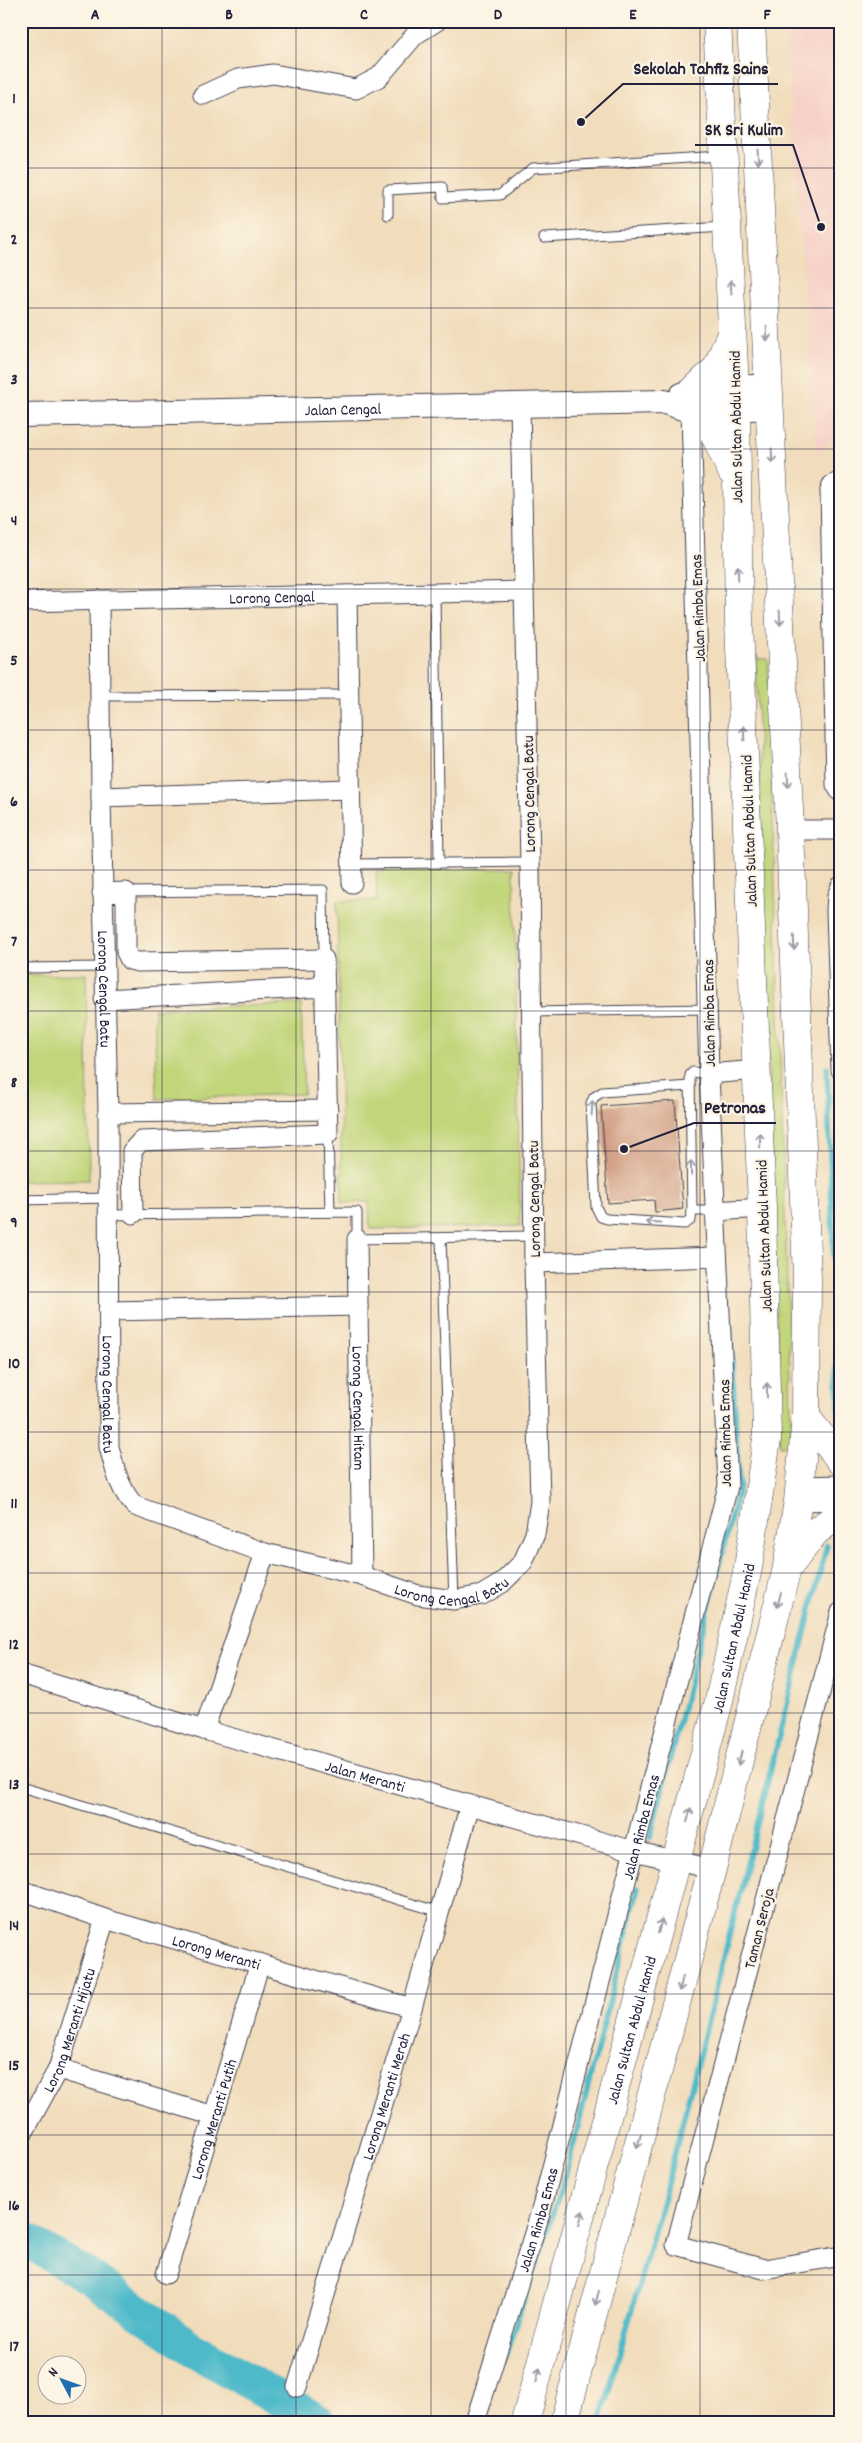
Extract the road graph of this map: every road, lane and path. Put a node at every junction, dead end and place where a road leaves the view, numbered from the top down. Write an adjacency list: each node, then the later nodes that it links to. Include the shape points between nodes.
1 (436, 21): 4 (street, via 414,36 379,77 356,89 273,74 238,79)
2 (717, 21): 5 (main road, Jalan Sultan Abdul Hamid)
3 (751, 21): 10 (main road, Jalan Sultan Abdul Hamid, one-way to 10)
4 (203, 95)
5 (722, 156): 6 (lane, via 533,168 500,195 442,198 442,187 388,190); 7 (main road, Jalan Sultan Abdul Hamid)
6 (388, 215)
7 (727, 227): 8 (lane); 9 (main road, Jalan Sultan Abdul Hamid, one-way to 7)
8 (544, 238)
9 (733, 324): 11 (main road, Jalan Sultan Abdul Hamid); 12 (main road, via 724,355)
10 (769, 397): 11 (street, Jalan Cengal); 27 (main road, Jalan Sultan Abdul Hamid, one-way to 27)
11 (736, 399): 12 (street, Jalan Cengal); 16 (main road, Jalan Sultan Abdul Hamid)
12 (692, 401): 13 (street, Jalan Cengal); 16 (main road, via 713,430); 41 (street, Jalan Rimba Emas)
13 (520, 405): 14 (street, Jalan Cengal); 17 (street, Lorong Cengal Batu)
14 (21, 415)
15 (839, 481): 25 (street, via 830,490 836,785)
16 (737, 485): 43 (main road, Jalan Sultan Abdul Hamid, one-way to 16, via 739,622)
17 (523, 591): 18 (street, Lorong Cengal); 29 (street, Lorong Cengal Batu)
18 (436, 593): 19 (street, Lorong Cengal); 30 (lane)
19 (347, 595): 20 (street, Lorong Cengal); 22 (street)
20 (100, 600): 21 (street, Lorong Cengal); 23 (street, Lorong Cengal Batu)
21 (21, 602)
22 (348, 695): 23 (lane); 24 (street)
23 (100, 696): 26 (street, Lorong Cengal Batu)
24 (350, 789): 26 (street); 31 (street)
25 (840, 793)
26 (101, 797): 35 (street, Lorong Cengal Batu)
27 (790, 830): 28 (street); 64 (main road, Jalan Sultan Abdul Hamid, one-way to 64, via 807,1279)
28 (841, 830)
29 (530, 862): 30 (lane); 42 (street, Lorong Cengal Batu)
30 (439, 863): 31 (lane)
31 (351, 864): 32 (street)
32 (352, 883)
33 (841, 886): 44 (street, via 836,910)
34 (126, 892): 35 (street); 36 (street, via 126,952 130,960); 36 (lane, via 324,890)
35 (102, 893): 37 (street, Lorong Cengal Batu)
36 (324, 959): 39 (street)
37 (104, 967): 38 (lane); 40 (street, Lorong Cengal Batu)
38 (21, 968)
39 (325, 987): 40 (street); 47 (street)
40 (104, 999): 48 (street, Lorong Cengal Batu)
41 (708, 1009): 42 (lane); 45 (street, Jalan Rimba Emas)
42 (531, 1012): 57 (street, Lorong Cengal Batu)
43 (757, 1070): 45 (street); 52 (main road, Jalan Sultan Abdul Hamid, one-way to 43)
44 (841, 1070)
45 (709, 1074): 46 (lane, via 691,1073); 53 (street, Jalan Rimba Emas)
46 (690, 1086): 54 (lane, one-way to 46); 54 (lane, one-way to 46, via 691,1220 685,1224 601,1217 596,1207 591,1103 602,1092)
47 (328, 1110): 48 (street); 49 (street)
48 (108, 1113): 51 (street, Lorong Cengal Batu)
49 (328, 1134): 55 (lane); 56 (street, via 141,1142 132,1151)
50 (21, 1200): 51 (lane)
51 (107, 1206): 56 (lane); 63 (street, Lorong Cengal Batu)
52 (762, 1208): 53 (street); 65 (main road, Jalan Sultan Abdul Hamid, one-way to 52)
53 (715, 1210): 54 (lane); 60 (street, Jalan Rimba Emas)
54 (692, 1211)
55 (330, 1212): 56 (lane); 59 (lane, via 357,1212)
56 (133, 1214)
57 (534, 1236): 58 (lane); 61 (street, Lorong Cengal Batu)
58 (441, 1238): 59 (lane); 75 (lane)
59 (357, 1240): 62 (street, Lorong Cengal Hitam)
60 (717, 1257): 61 (street); 81 (street, Jalan Rimba Emas, via 728,1486)
61 (534, 1263): 75 (street, Lorong Cengal Batu, via 540,1502 535,1534 522,1562 502,1583 482,1595)
62 (358, 1306): 63 (street); 74 (street, Lorong Cengal Hitam)
63 (108, 1311): 71 (street, Lorong Cengal Batu, via 108,1447 124,1495 135,1506)
64 (806, 1417): 66 (main road); 68 (main road, Jalan Sultan Abdul Hamid)
65 (767, 1438): 68 (main road); 72 (main road, Jalan Sultan Abdul Hamid)
66 (841, 1461)
67 (841, 1485): 68 (street)
68 (797, 1493): 69 (street); 72 (main road, via 773,1521 763,1555); 73 (main road, Jalan Sultan Abdul Hamid)
69 (841, 1500)
70 (841, 1513): 73 (main road, via 815,1532)
71 (265, 1553): 74 (street, Lorong Cengal Batu); 78 (street)
72 (748, 1568): 82 (main road, Jalan Sultan Abdul Hamid, one-way to 72, via 719,1701)
73 (786, 1572): 83 (main road, Jalan Sultan Abdul Hamid, one-way to 83)
74 (362, 1576): 75 (street, Lorong Cengal Batu, via 418,1595)
75 (454, 1600)
76 (841, 1612): 92 (street, Taman Seroja, via 676,2245 764,2269)
77 (21, 1674): 78 (street, Jalan Meranti)
78 (204, 1730): 80 (street, Jalan Meranti)
79 (21, 1787): 85 (lane)
80 (470, 1805): 81 (street, Jalan Meranti); 85 (street, Lorong Meranti Merah)
81 (634, 1852): 82 (street, Jalan Meranti); 95 (street, Jalan Rimba Emas, via 540,2214)
82 (677, 1862): 83 (street, Jalan Meranti); 96 (main road, Jalan Sultan Abdul Hamid, one-way to 82)
83 (712, 1869): 97 (main road, Jalan Sultan Abdul Hamid, one-way to 97)
84 (21, 1890): 86 (street, Lorong Meranti)
85 (440, 1912): 88 (street, Lorong Meranti Merah)
86 (105, 1919): 87 (street, Lorong Meranti); 89 (street, Lorong Meranti Hijatu)
87 (260, 1963): 88 (street, Lorong Meranti); 90 (street, Lorong Meranti Putih)
88 (412, 2008): 94 (street, Lorong Meranti Merah)
89 (58, 2069): 90 (street); 91 (street, Lorong Meranti Hijatu)
90 (214, 2116): 93 (street, Lorong Meranti Putih)
91 (21, 2138)
92 (841, 2256)
93 (166, 2274)
94 (297, 2387)
95 (475, 2422)
96 (525, 2422)
97 (564, 2422)

